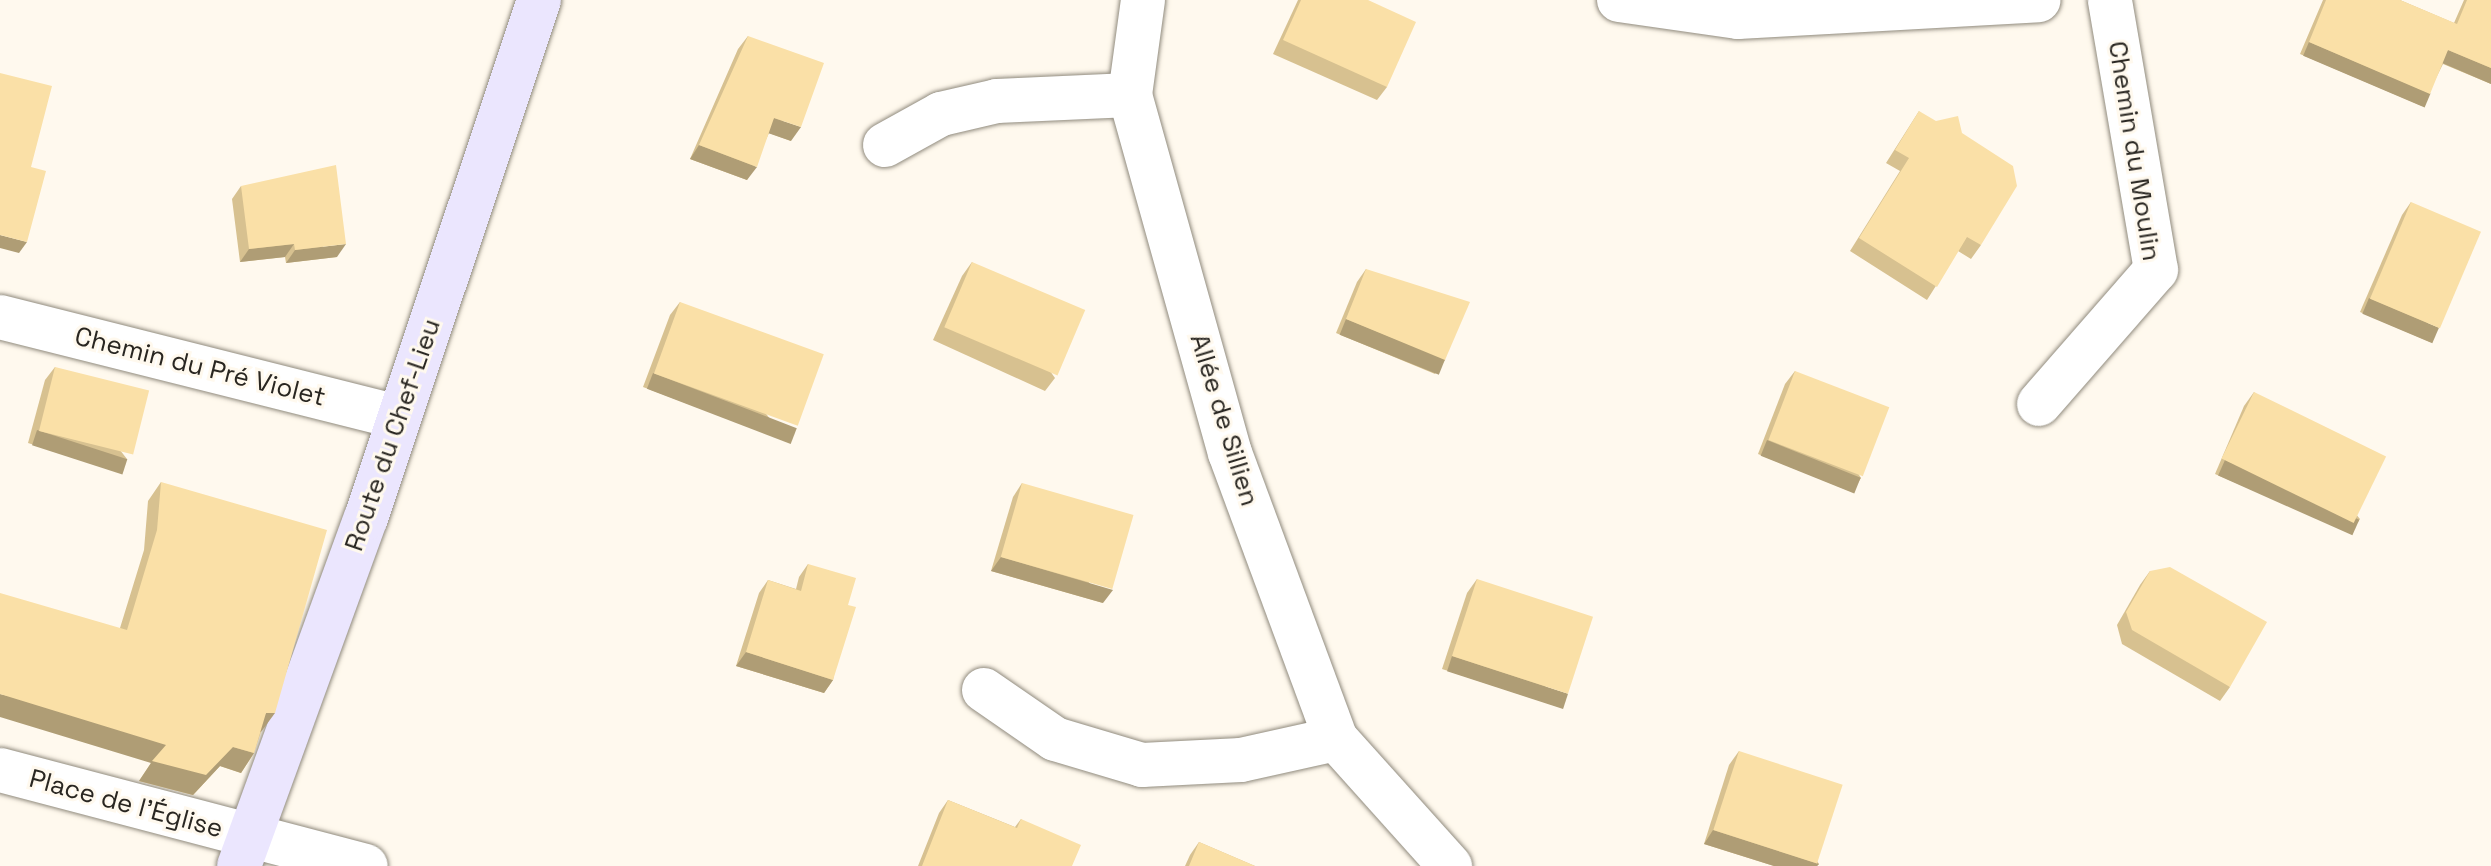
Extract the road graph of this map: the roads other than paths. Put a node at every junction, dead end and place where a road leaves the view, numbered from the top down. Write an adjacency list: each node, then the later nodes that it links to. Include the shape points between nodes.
1 (539, 0): 10 (main road, Route du Chef-Lieu)
2 (1143, 0): 6 (street, Allée de Sillien)
3 (1619, 0): 4 (street, via 1738,17)
4 (2039, 0)
5 (2110, 0): 9 (street, Chemin du Moulin, via 2156,270)
6 (1130, 95): 7 (street, via 997,101 941,114); 12 (street, Allée de Sillien, via 1230,453)
7 (885, 145)
8 (0, 317): 10 (street, Chemin du Pré Violet)
9 (2039, 404)
10 (399, 417): 14 (main road, Route du Chef-Lieu)
11 (984, 690): 12 (street, via 1055,739 1142,765 1241,760)
12 (1336, 739): 16 (street, Allée de Sillien)
13 (0, 770): 14 (street, Place de l'Église)
14 (245, 851): 15 (street, Place de l'Église)
15 (366, 866)
16 (1450, 866)

